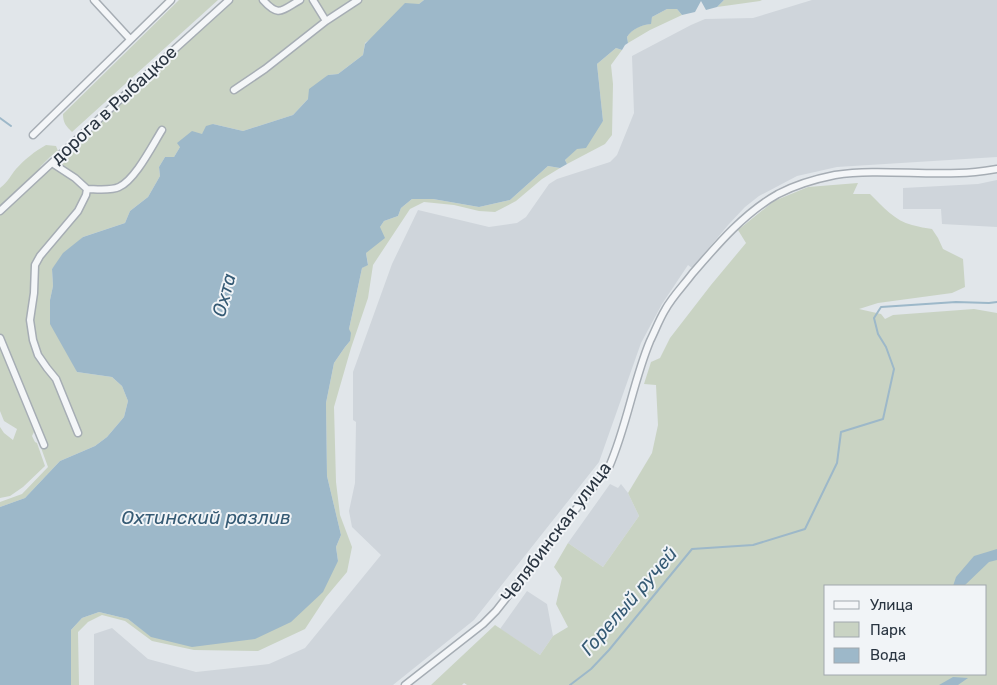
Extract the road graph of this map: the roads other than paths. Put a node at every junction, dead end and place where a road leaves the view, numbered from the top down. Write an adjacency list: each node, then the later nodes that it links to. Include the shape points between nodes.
1 (94, 0): 9 (street)
2 (171, 0): 9 (street)
3 (229, 0): 13 (street, дорога в Рыбацкое)
4 (263, 0): 5 (street, via 276,11)
5 (300, 0)
6 (313, 0): 8 (street)
7 (358, 0): 8 (street)
8 (326, 21): 10 (street)
9 (130, 39): 12 (street)
10 (234, 90)
11 (162, 130): 15 (street, via 142,164 120,187)
12 (33, 135)
13 (52, 163): 15 (street); 16 (street, дорога в Рыбацкое)
14 (997, 169): 20 (street, Челябинская улица, via 832,176 791,188 751,213 705,260 665,310 642,364 609,467 496,611)
15 (87, 189): 18 (street, via 78,211 35,265 30,320 38,354 56,379)
16 (0, 211)
17 (0, 338): 19 (street)
18 (78, 433)
19 (44, 445)
20 (405, 685)

